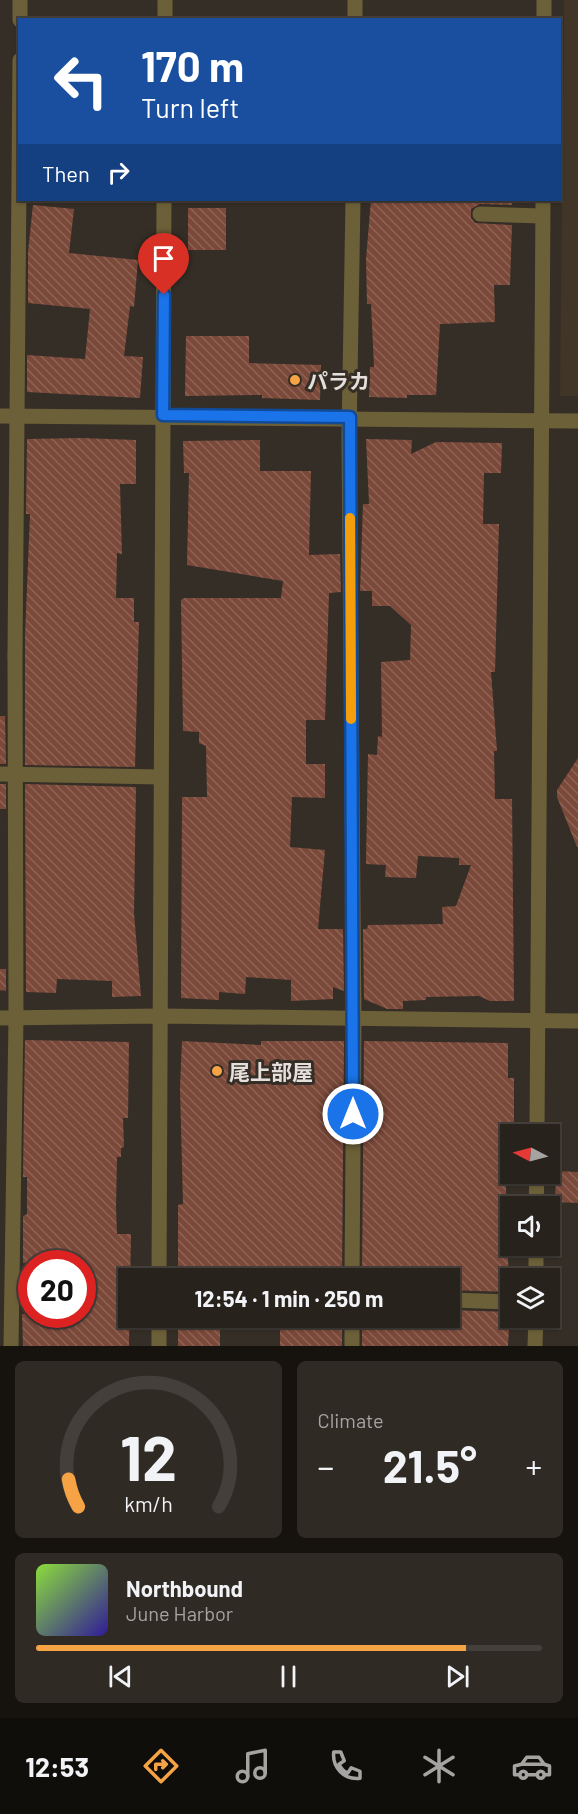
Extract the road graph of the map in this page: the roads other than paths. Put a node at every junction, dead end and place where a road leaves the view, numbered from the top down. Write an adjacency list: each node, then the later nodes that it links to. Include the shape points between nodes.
1 (20, 0): 5 (street)
2 (165, 0): 6 (street)
3 (355, 0): 7 (street)
4 (544, 0): 8 (street)
5 (20, 18)
6 (165, 18)
7 (355, 18)
8 (544, 18)
9 (19, 201): 17 (street)
10 (164, 201): 15 (street)
11 (353, 201): 18 (street)
12 (543, 201): 14 (street)
13 (480, 214): 14 (street)
14 (542, 216): 19 (street)
15 (163, 415): 17 (street); 18 (street); 22 (street)
16 (0, 416): 17 (street)
17 (17, 416): 21 (street, via 15,656)
18 (350, 417): 19 (street); 25 (street)
19 (541, 420): 20 (street); 26 (street)
20 (578, 421)
21 (8, 775): 22 (street); 24 (street)
22 (161, 777): 23 (street)
23 (160, 1016): 24 (street); 25 (street); 29 (street)
24 (8, 1018): 36 (street)
25 (354, 1020): 26 (street); 30 (street)
26 (537, 1020): 27 (street); 28 (street)
27 (578, 1021)
28 (537, 1124)
29 (159, 1268)
30 (352, 1268)
31 (460, 1300): 32 (street)
32 (500, 1302)
33 (159, 1328): 37 (street)
34 (352, 1328): 38 (street)
35 (536, 1328): 39 (street)
36 (11, 1346)
37 (159, 1346)
38 (352, 1346)
39 (536, 1346)

